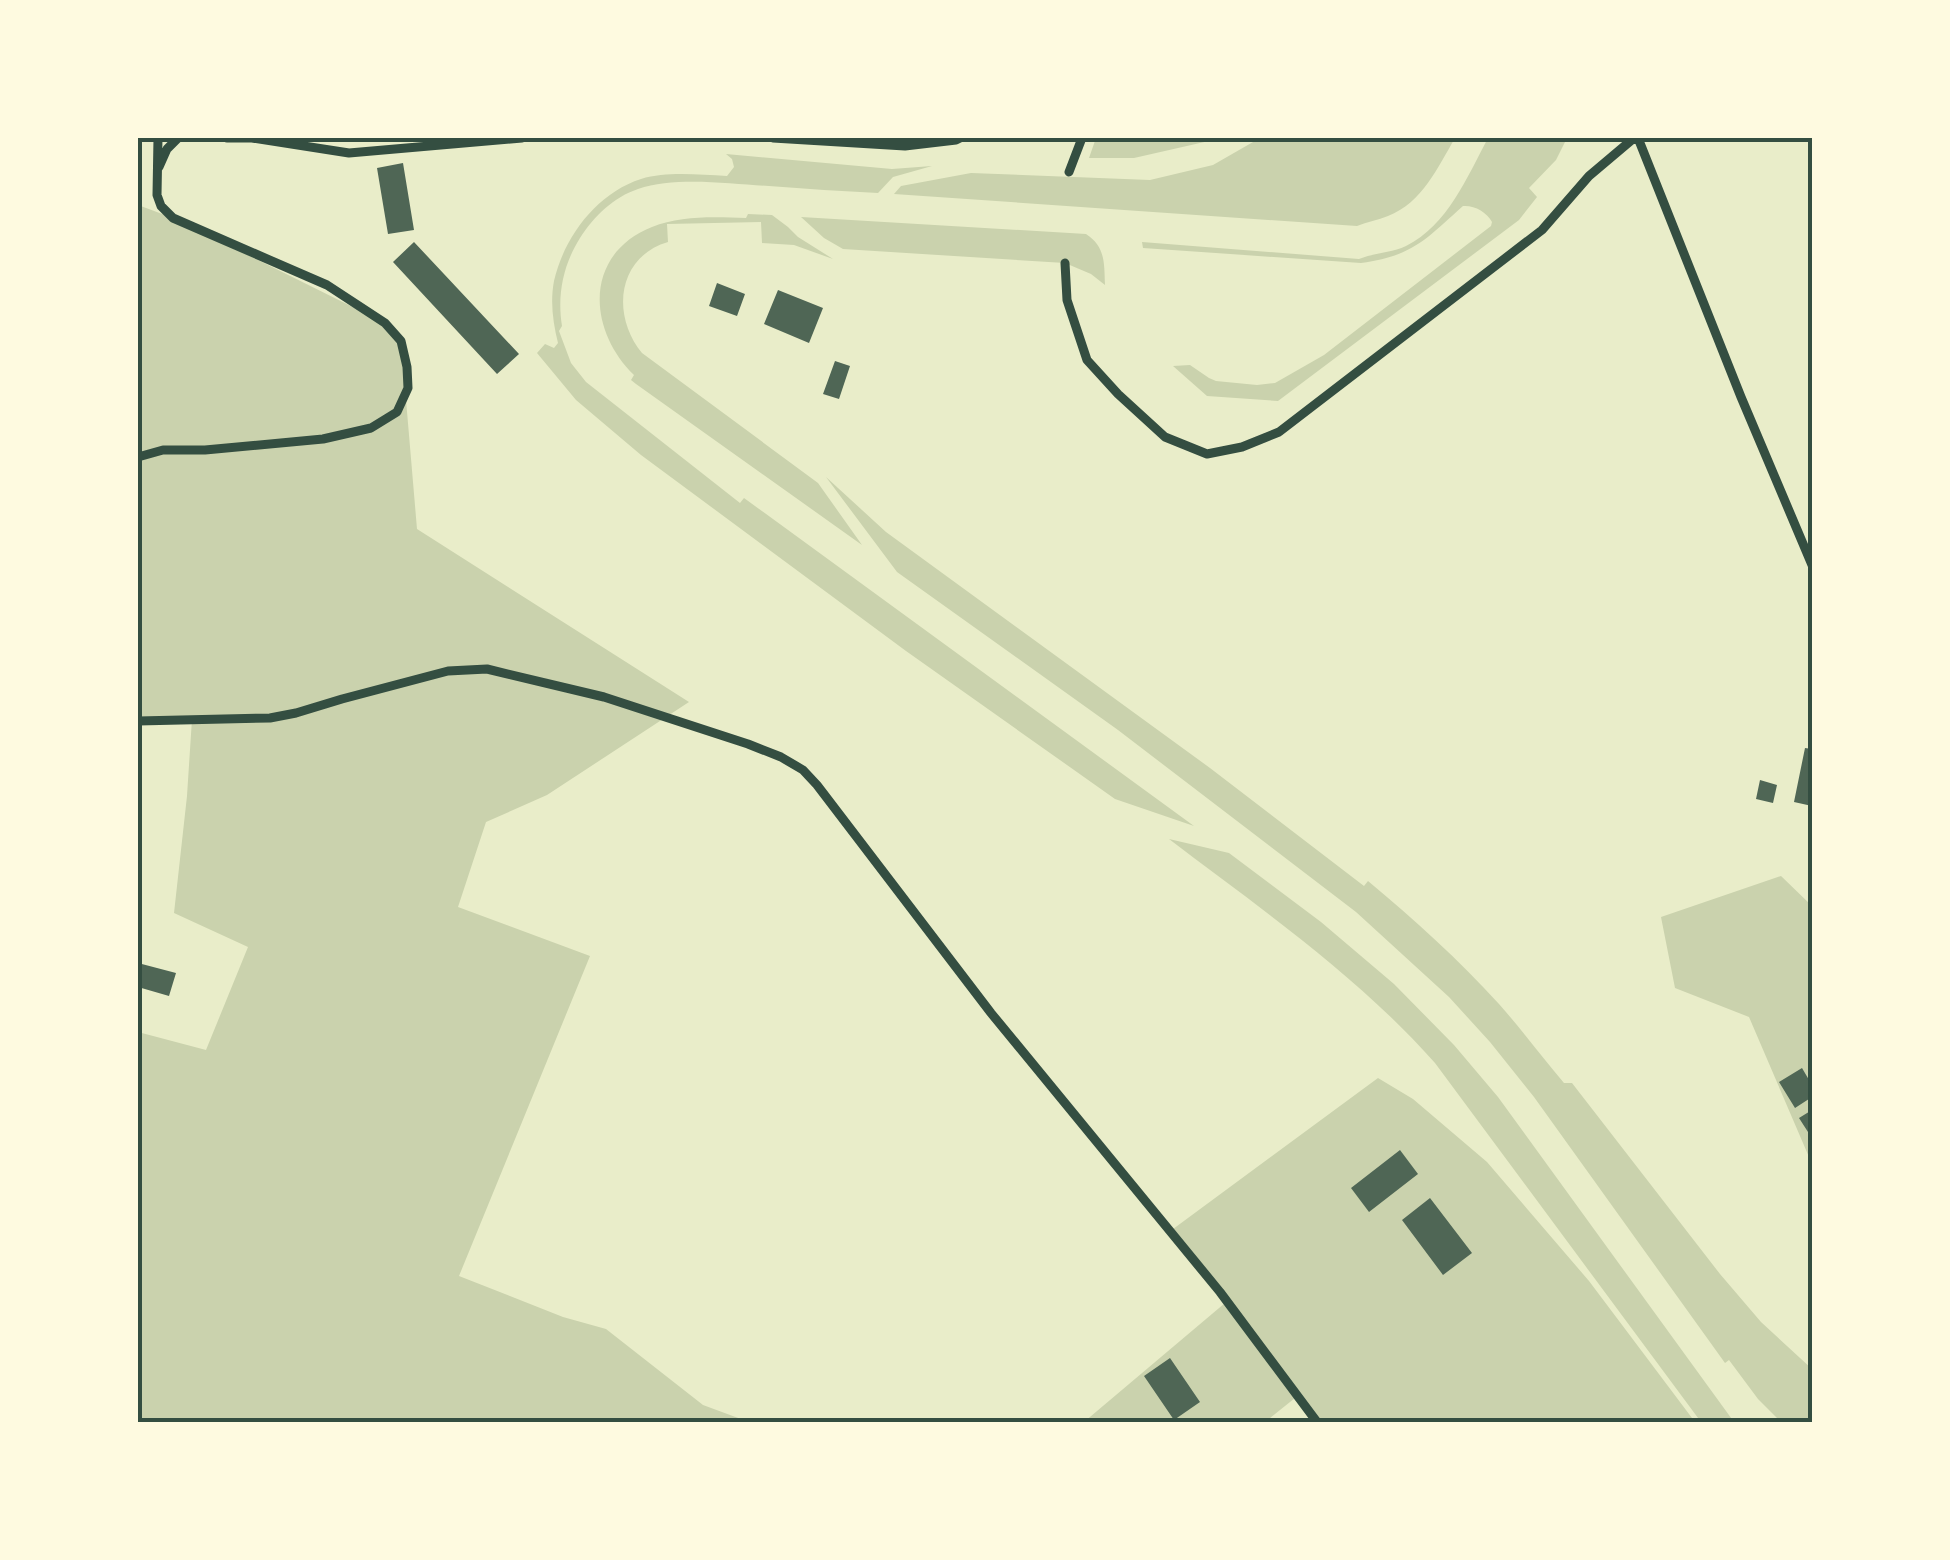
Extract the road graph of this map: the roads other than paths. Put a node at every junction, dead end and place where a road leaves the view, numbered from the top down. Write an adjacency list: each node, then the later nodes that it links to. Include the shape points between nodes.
1 (158, 138): 11 (street)
2 (178, 138): 11 (street)
3 (226, 138): 4 (street)
4 (253, 138): 5 (street, via 349,153)
5 (522, 138)
6 (773, 138): 7 (street, via 906,146)
7 (960, 138)
8 (1082, 138): 10 (street)
9 (1636, 138): 12 (street, via 1589,176 1542,230 1279,432 1242,448 1208,454 1165,437 1118,394 1087,360 1066,300); 14 (street)
10 (1068, 172)
11 (156, 174): 13 (street, via 161,206 173,218 327,285 385,323 401,341 408,388 396,412 372,428)
12 (1065, 263)
13 (138, 457)
14 (1812, 565)
15 (138, 721): 16 (street, via 270,718 448,671 487,669 604,697 748,744 803,770)
16 (1317, 1422)

